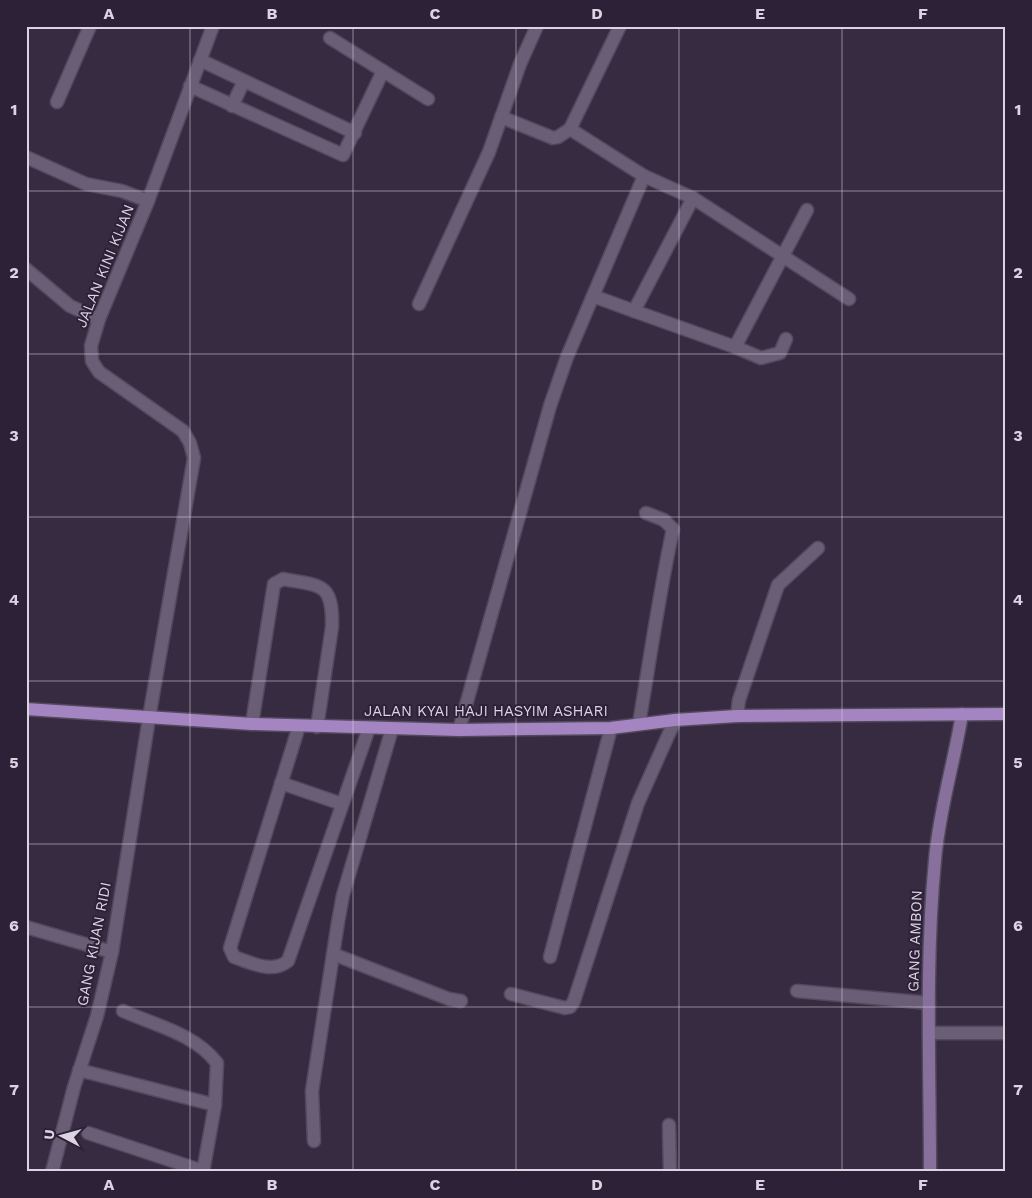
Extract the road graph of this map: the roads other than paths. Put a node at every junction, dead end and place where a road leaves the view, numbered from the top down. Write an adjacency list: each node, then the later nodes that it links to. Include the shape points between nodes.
1 (90, 26): 11 (street)
2 (213, 26): 6 (street, JALAN KINI KIJAN)
3 (537, 26): 13 (street)
4 (620, 26): 14 (street)
5 (330, 38): 7 (street)
6 (200, 60): 8 (street); 9 (street, JALAN KINI KIJAN)
7 (383, 71): 10 (street); 15 (street)
8 (244, 81): 12 (street); 15 (street)
9 (190, 86): 12 (street); 19 (street, JALAN KINI KIJAN)
10 (428, 98)
11 (57, 102)
12 (232, 106): 15 (street, via 338,154 346,153)
13 (501, 117): 14 (street, via 552,138); 25 (street, via 489,152)
14 (570, 129): 17 (street)
15 (355, 133)
16 (26, 157): 19 (street, via 86,184 122,191)
17 (644, 176): 18 (street); 23 (street)
18 (693, 198): 21 (street); 26 (street)
19 (148, 201): 27 (street, JALAN KINI KIJAN)
20 (807, 210): 21 (street)
21 (784, 256): 24 (street); 29 (street)
22 (26, 268): 27 (street, via 70,306)
23 (593, 296): 26 (street); 45 (street, via 550,406)
24 (849, 299)
25 (419, 304)
26 (634, 311): 29 (street)
27 (99, 320): 36 (street, JALAN KINI KIJAN, via 91,346 92,361 99,372 183,431 194,458)
28 (786, 339): 29 (street, via 780,353 761,358)
29 (736, 347)
30 (646, 513): 39 (street, via 664,520 673,530 658,598 656,629)
31 (818, 548): 35 (street, via 778,585 739,700)
32 (26, 710): 36 (main road, JALAN KYAI HAJI HASYIM ASHARI)
33 (962, 714): 34 (main road, JALAN KYAI HAJI HASYIM ASHARI); 35 (main road, JALAN KYAI HAJI HASYIM ASHARI); 55 (street, GANG AMBON, via 935,857)
34 (1006, 714)
35 (737, 716): 37 (main road, JALAN KYAI HAJI HASYIM ASHARI)
36 (149, 718): 38 (main road, JALAN KYAI HAJI HASYIM ASHARI); 49 (street, GANG KIJAN RIDI)
37 (675, 720): 39 (main road, JALAN KYAI HAJI HASYIM ASHARI); 53 (street, via 638,803 570,1008)
38 (252, 724): 40 (main road, JALAN KYAI HAJI HASYIM ASHARI); 41 (street, via 274,584 283,579 321,586 329,595 332,627)
39 (639, 724): 43 (main road, JALAN KYAI HAJI HASYIM ASHARI)
40 (298, 726): 41 (main road, JALAN KYAI HAJI HASYIM ASHARI); 46 (street)
41 (318, 727): 42 (main road, JALAN KYAI HAJI HASYIM ASHARI)
42 (369, 728): 44 (main road, JALAN KYAI HAJI HASYIM ASHARI); 47 (street)
43 (611, 728): 45 (main road, JALAN KYAI HAJI HASYIM ASHARI); 51 (street)
44 (392, 729): 45 (main road, JALAN KYAI HAJI HASYIM ASHARI); 50 (street, via 343,895)
45 (459, 730)
46 (281, 783): 47 (street); 47 (street, via 230,948 234,957 269,968 280,968 288,961)
47 (342, 804)
48 (26, 927): 49 (street)
49 (112, 952): 59 (street, GANG KIJAN RIDI)
50 (333, 954): 54 (street, via 431,993); 63 (street, via 312,1090)
51 (550, 957)
52 (797, 992): 55 (street)
53 (511, 994)
54 (461, 1001)
55 (929, 1003): 57 (street, GANG AMBON)
56 (122, 1011): 60 (street, via 207,1049 218,1063)
57 (930, 1033): 58 (street); 67 (street, GANG AMBON)
58 (1006, 1033)
59 (79, 1070): 60 (street); 64 (street, GANG KIJAN RIDI)
60 (215, 1105): 65 (street)
61 (669, 1124): 66 (street)
62 (88, 1133): 65 (street)
63 (314, 1141)
64 (52, 1172)
65 (203, 1172)
66 (670, 1172)
67 (930, 1172)

